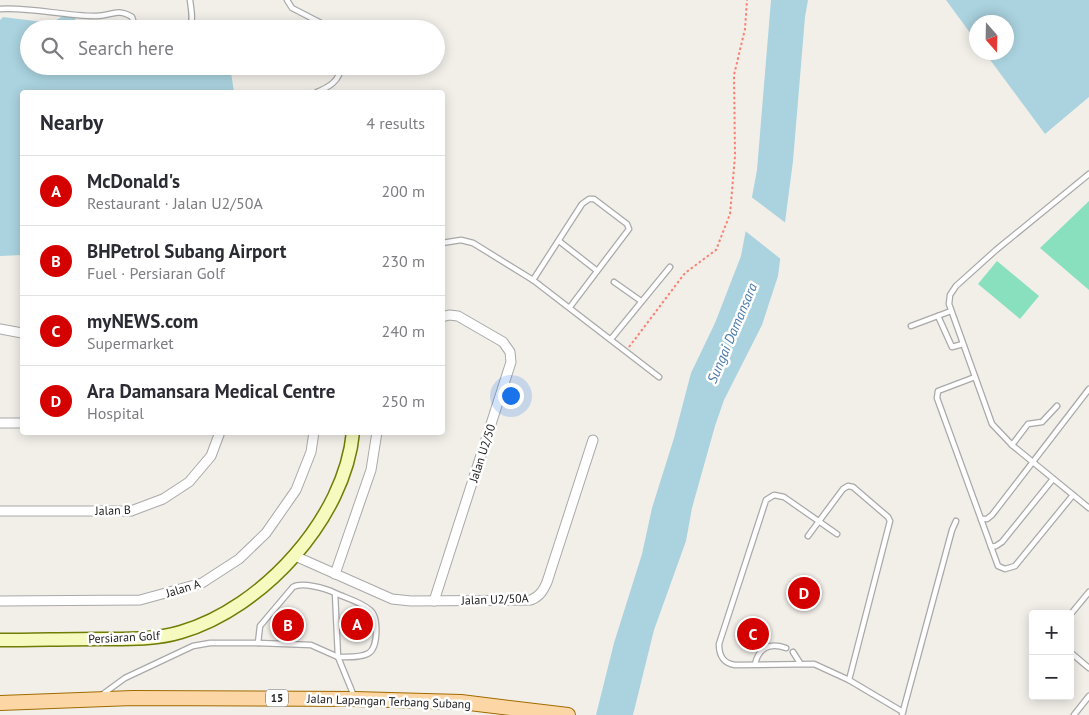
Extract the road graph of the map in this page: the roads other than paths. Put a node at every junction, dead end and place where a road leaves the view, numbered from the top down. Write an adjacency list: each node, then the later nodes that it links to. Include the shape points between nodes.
1 (190, 0): 5 (lane)
2 (287, 0): 6 (lane, via 292,8)
3 (0, 9): 4 (lane, via 36,9 98,17 124,12)
4 (133, 20)
5 (191, 20)
6 (315, 20)
7 (339, 75): 8 (lane)
8 (322, 90)
9 (1089, 174): 18 (lane, via 956,286 950,295)
10 (559, 242): 13 (lane); 13 (lane, via 582,204 594,199 629,229); 14 (lane)
11 (445, 243): 14 (lane, via 473,242)
12 (670, 267): 16 (lane)
13 (596, 270): 17 (lane)
14 (533, 280): 17 (lane)
15 (614, 282): 16 (lane)
16 (641, 301): 24 (lane)
17 (570, 307): 24 (lane)
18 (951, 311): 19 (lane); 25 (lane)
19 (938, 316): 21 (lane); 25 (lane, via 952,347)
20 (445, 317): 54 (street, Jalan U2/50, via 458,316 503,342 510,352 511,362)
21 (912, 326)
22 (0, 329): 23 (street)
23 (20, 334)
24 (611, 339): 27 (lane)
25 (963, 344): 26 (lane)
26 (974, 377): 37 (lane, via 992,424); 43 (lane, via 938,391 937,398)
27 (659, 378)
28 (1089, 389): 38 (lane)
29 (1057, 406): 37 (lane, via 1042,422 1028,424)
30 (0, 422): 31 (street)
31 (20, 423)
32 (219, 435): 42 (street, Jalan B, via 211,456 189,482 163,500 131,511)
33 (314, 435): 53 (street, Jalan A, via 311,452 296,490 266,533 239,559 202,583 140,600)
34 (353, 435): 49 (street, Persiaran Golf, via 343,479 329,508)
35 (376, 435): 50 (street, via 370,470)
36 (593, 440): 54 (street, Jalan U2/50A, via 544,590 531,600)
37 (1012, 445): 38 (lane)
38 (1033, 462): 39 (lane); 43 (lane, via 992,515)
39 (1053, 479): 40 (lane); 48 (lane, via 1002,542)
40 (1073, 495): 41 (lane); 48 (lane, via 1015,566 1005,570 998,566)
41 (1089, 508)
42 (0, 511)
43 (980, 519): 48 (lane)
44 (819, 521): 46 (lane); 47 (lane); 63 (lane, via 780,495 770,497 763,505 719,644 722,658 728,664); 65 (lane, via 848,486 890,521)
45 (956, 521): 70 (lane)
46 (837, 534)
47 (808, 536)
48 (991, 548)
49 (295, 556): 50 (street, Jalan U2/50A); 56 (street, Persiaran Golf, via 238,605 182,632 154,637)
50 (335, 574): 54 (street, Jalan U2/50A, via 392,599)
51 (1089, 592): 55 (lane)
52 (335, 593): 57 (lane, via 295,586 260,626); 61 (lane); 61 (lane, via 369,608 376,622 374,648 370,652)
53 (0, 601)
54 (434, 601)
55 (1073, 610)
56 (0, 640)
57 (258, 643): 61 (lane, via 311,645); 67 (lane, via 193,646 125,678)
58 (786, 648): 63 (lane, via 768,645 758,654)
59 (793, 652): 62 (lane)
60 (1074, 655): 64 (lane)
61 (338, 657): 68 (lane)
62 (800, 663): 63 (lane); 65 (lane, via 821,666)
63 (754, 664)
64 (1089, 668)
65 (849, 680): 70 (lane)
66 (1089, 696): 72 (lane)
67 (98, 698): 68 (main road, Jalan Lapangan Terbang Subang / 15); 69 (main road, Jalan Lapangan Terbang Subang / 15)
68 (355, 699): 71 (main road, Jalan Lapangan Terbang Subang / 15, via 461,702)
69 (0, 703)
70 (903, 713)
71 (561, 714)
72 (1074, 715)

